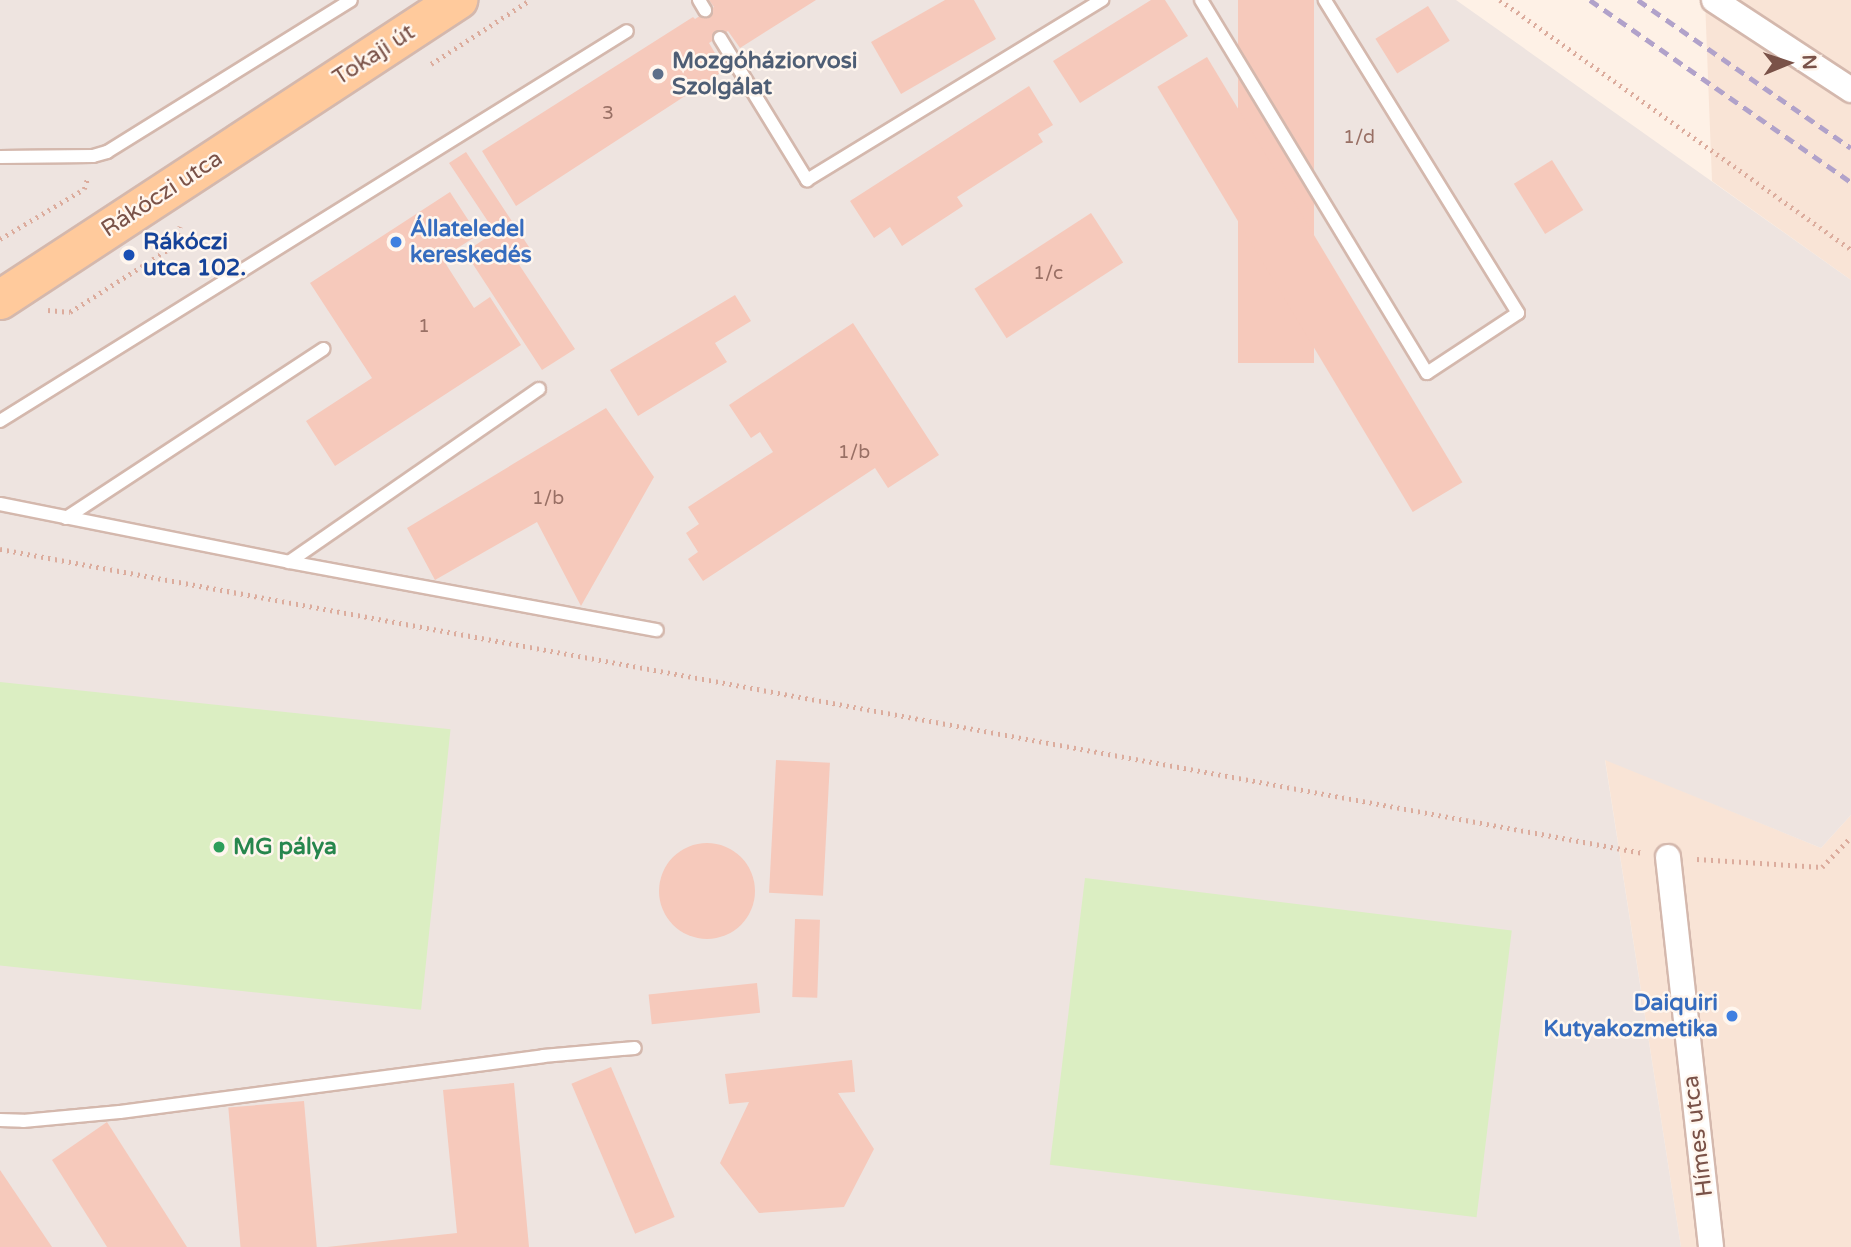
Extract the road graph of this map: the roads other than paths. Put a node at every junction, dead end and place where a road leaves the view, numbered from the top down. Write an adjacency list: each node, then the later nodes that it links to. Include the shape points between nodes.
1 (351, 0): 11 (lane, via 107,152)
2 (458, 0): 9 (main road, Tokaji út)
3 (1102, 0): 8 (lane, via 807,180)
4 (1201, 0): 5 (lane, via 1427,373 1518,313)
5 (1325, 0)
6 (1714, 0): 10 (street)
7 (627, 31): 15 (lane)
8 (720, 38)
9 (325, 87): 12 (main road, Rákóczi utca)
10 (1851, 90)
11 (0, 158)
12 (0, 300)
13 (323, 349): 17 (lane)
14 (539, 389): 18 (lane)
15 (0, 421)
16 (0, 504): 17 (lane)
17 (66, 517): 18 (lane)
18 (289, 562): 19 (lane)
19 (657, 630)
20 (1668, 857): 23 (street, Hímes utca)
21 (635, 1048): 22 (lane, via 120,1112)
22 (0, 1120)
23 (1711, 1247)

